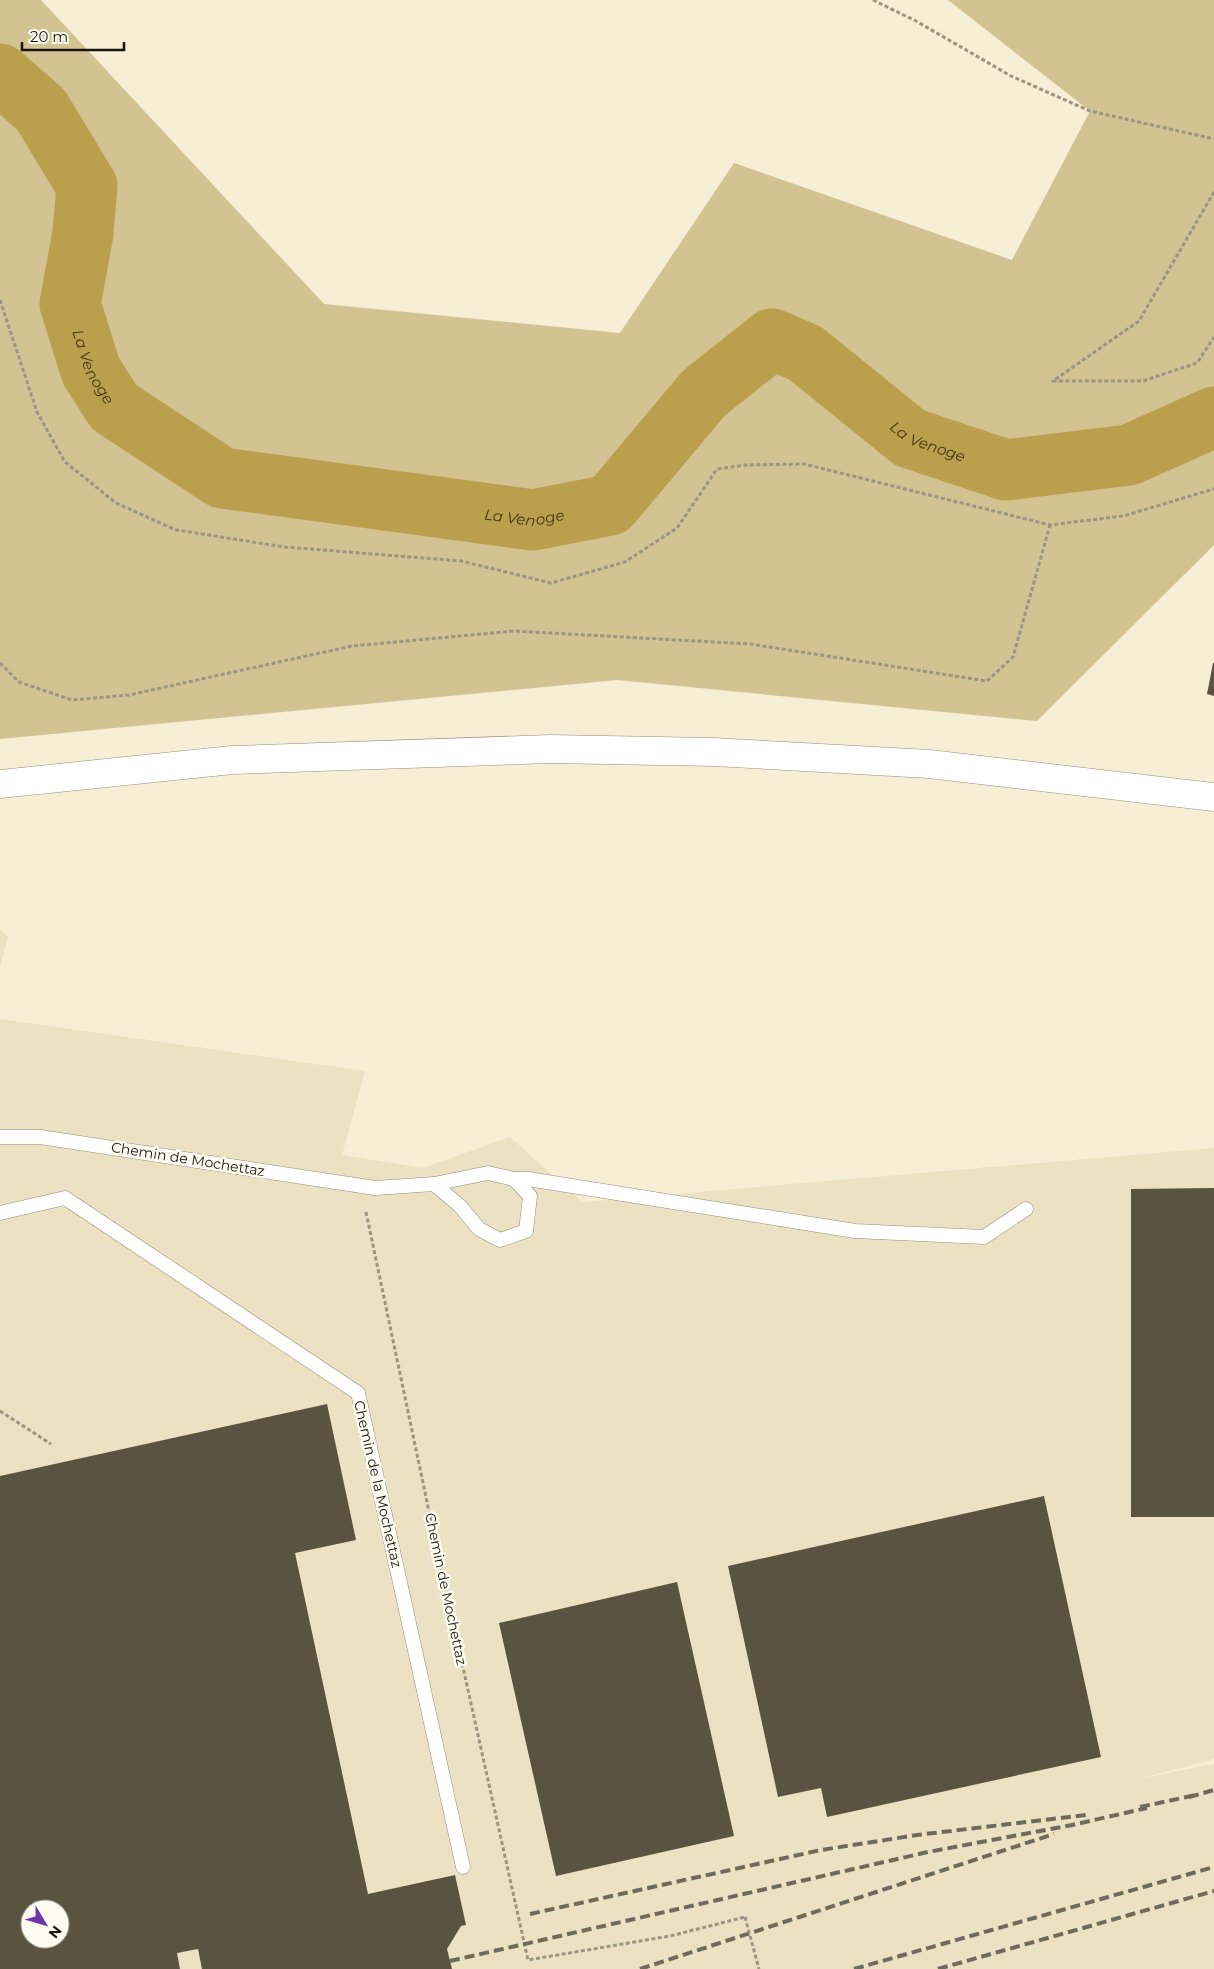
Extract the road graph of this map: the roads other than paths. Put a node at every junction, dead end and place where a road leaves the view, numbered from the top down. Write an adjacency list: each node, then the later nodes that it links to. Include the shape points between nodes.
1 (0, 784): 2 (main road, via 232,760 550,749 714,752 929,764)
2 (1214, 797)
3 (0, 1137): 5 (lane, Chemin de Mochettaz, via 40,1137 375,1188)
4 (514, 1179): 5 (lane, Chemin de Mochettaz, via 488,1173); 5 (lane, via 530,1196 526,1231 500,1240 479,1229 460,1206); 6 (lane, Chemin de Mochettaz, via 855,1231 984,1237)
5 (434, 1184)
6 (1026, 1209)
7 (0, 1213): 8 (lane, Chemin de la Mochettaz, via 66,1198 358,1393)
8 (463, 1867)

